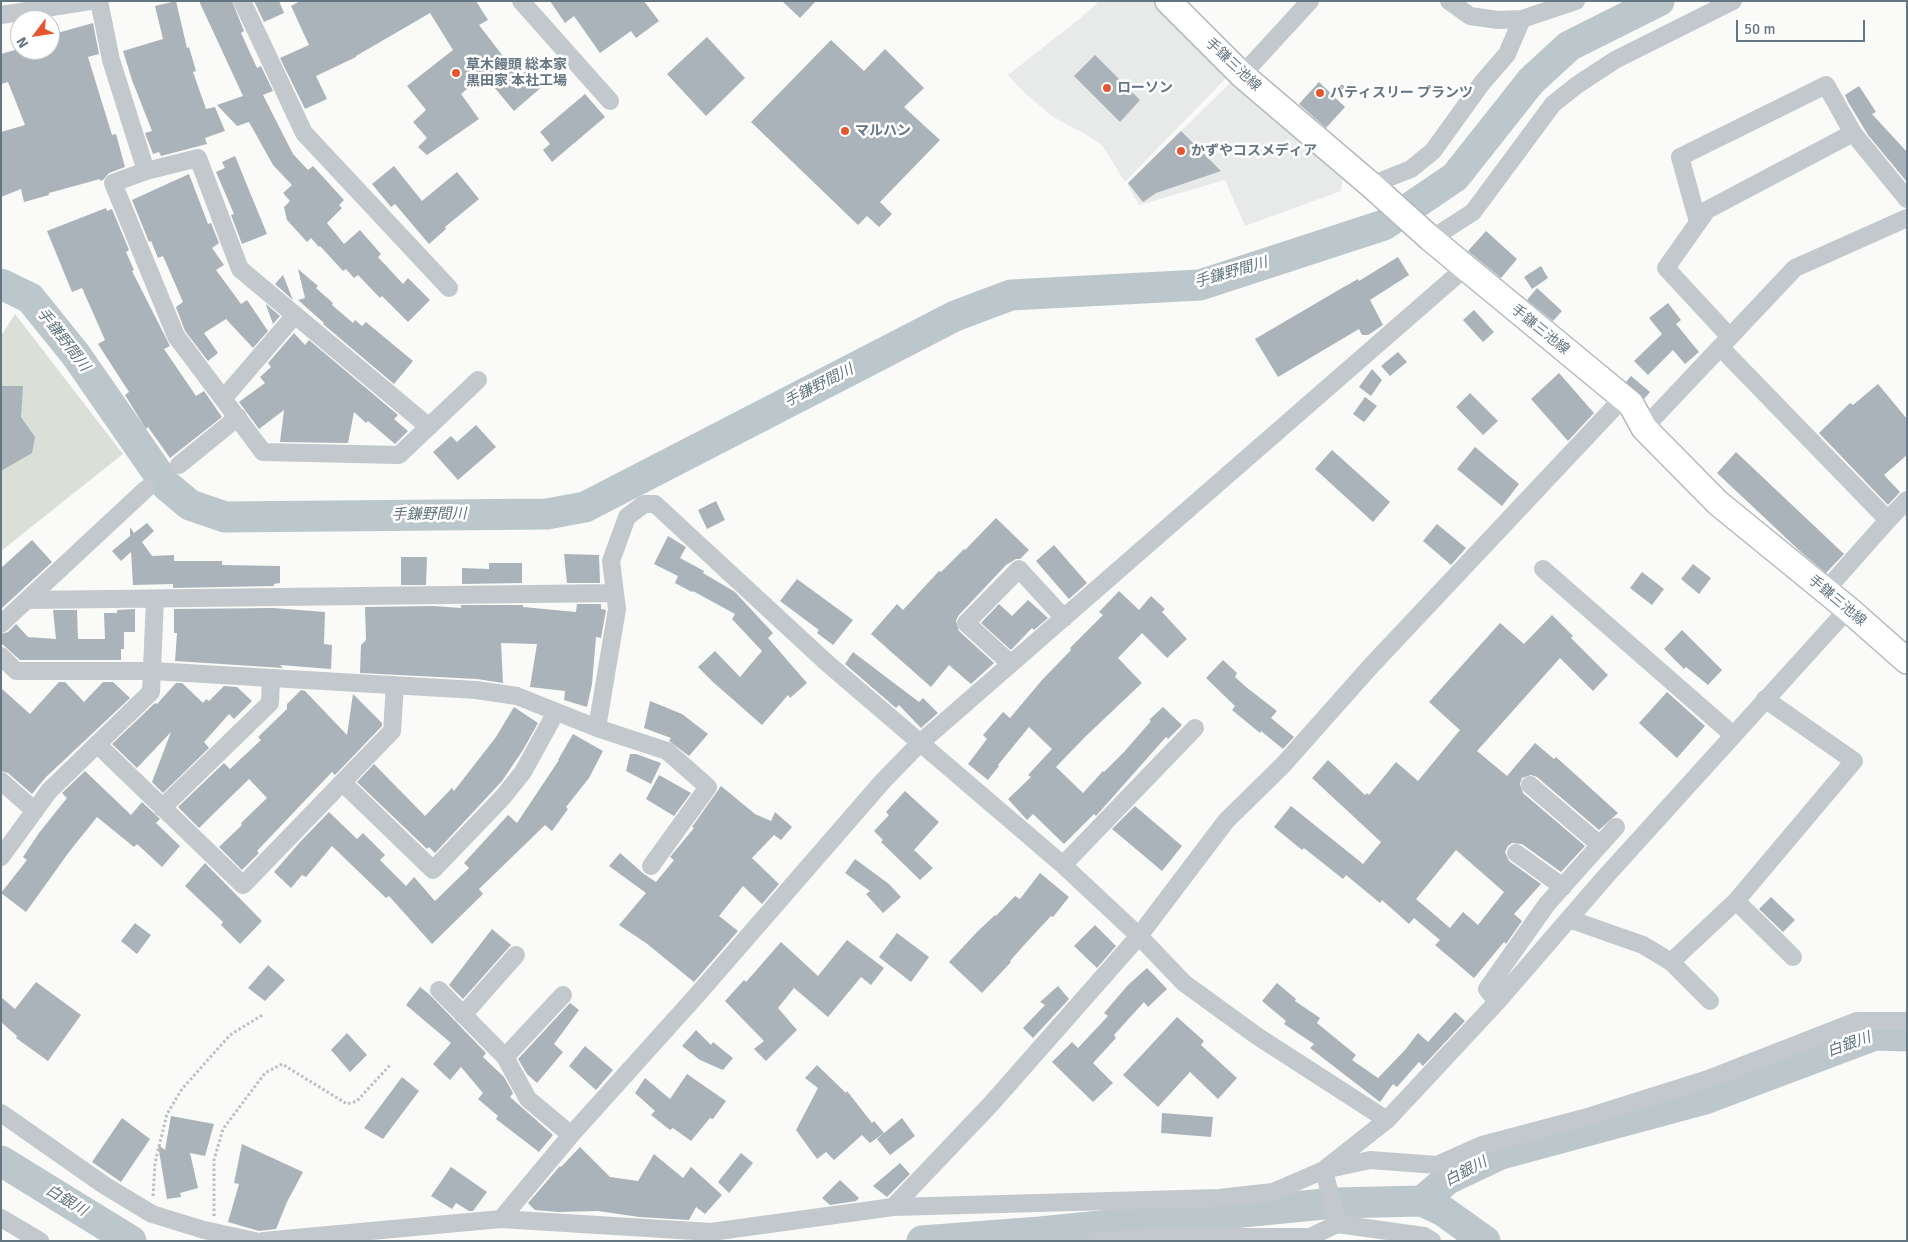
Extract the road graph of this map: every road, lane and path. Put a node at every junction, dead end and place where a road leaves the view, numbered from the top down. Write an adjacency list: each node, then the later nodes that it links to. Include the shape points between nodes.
1 (90, 1): 10 (street)
2 (99, 1): 15 (street, via 111,60)
3 (242, 1): 22 (street, via 304,133)
4 (521, 1): 13 (street)
5 (1310, 1): 12 (street)
6 (1449, 1): 11 (street, via 1470,16)
7 (1576, 1): 11 (street)
8 (1733, 1): 20 (street, via 1615,60 1577,85 1554,104 1473,212)
9 (1174, 3): 12 (main road, 手鎌三池線)
10 (1, 15)
11 (1522, 19): 16 (street, via 1507,54 1433,151 1411,169)
12 (1242, 75): 16 (main road, 手鎌三池線)
13 (610, 101)
14 (1853, 132): 17 (street); 19 (street, via 1707,210); 19 (street, via 1826,85 1680,157)
15 (146, 171): 23 (street, via 198,158 240,269); 27 (street, via 114,183 176,336)
16 (1371, 185): 20 (main road, 手鎌三池線)
17 (1907, 199)
18 (1907, 218): 24 (street, via 1795,268)
19 (1698, 222): 24 (street, via 1666,268)
20 (1431, 240): 21 (main road, 手鎌三池線)
21 (1465, 268): 26 (main road, 手鎌三池線); 41 (street)
22 (449, 288)
23 (295, 315): 27 (street); 29 (street)
24 (1725, 342): 30 (street); 34 (street)
25 (478, 380): 29 (street)
26 (1623, 398): 30 (main road, 手鎌三池線, via 1631,404); 72 (street, via 1370,667 1283,765 1226,821)
27 (223, 399): 28 (street)
28 (238, 417): 29 (street, via 263,452 399,455); 31 (street)
29 (429, 427)
30 (1644, 428): 36 (main road, 手鎌三池線, via 1718,502)
31 (178, 465)
32 (146, 489): 39 (street)
33 (1907, 500): 34 (street)
34 (1888, 520): 36 (street)
35 (1543, 569): 53 (street)
36 (1825, 591): 40 (main road, 手鎌三池線)
37 (615, 593): 38 (street); 51 (street, via 617,609); 54 (street, via 611,560 626,517 644,504 655,504 827,663)
38 (155, 599): 39 (street); 46 (street)
39 (27, 600): 42 (street)
40 (1848, 609): 43 (main road, 手鎌三池線); 49 (street)
41 (1064, 618): 45 (street); 45 (street, via 1019,569 966,624)
42 (1, 624)
43 (1904, 652)
44 (1, 656): 46 (street, via 16,671)
45 (1011, 664): 54 (street)
46 (153, 671): 47 (street); 55 (street, via 151,692)
47 (271, 678): 48 (street); 59 (street, via 270,704)
48 (395, 685): 50 (street, via 516,696); 57 (street, via 392,731)
49 (1765, 700): 53 (street); 70 (street, via 1854,761)
50 (556, 712): 51 (street); 57 (street, via 523,772 433,870)
51 (597, 728): 67 (street, via 667,751 708,787)
52 (1195, 728): 66 (street)
53 (1733, 735): 68 (street)
54 (920, 743): 66 (street); 87 (street)
55 (97, 744): 59 (street); 60 (street, via 49,791)
56 (1, 781): 60 (street)
57 (343, 783): 59 (street, via 242,886)
58 (1530, 785): 62 (street)
59 (162, 808)
60 (35, 811): 64 (street)
61 (1616, 827): 62 (street)
62 (1600, 845): 65 (street)
63 (1516, 853): 69 (street)
64 (1, 857)
65 (1586, 861): 68 (street); 69 (street)
66 (1063, 865): 72 (street)
67 (651, 866)
68 (1606, 876): 71 (street)
69 (1563, 887): 79 (street, via 1547,904 1487,989)
70 (1736, 901): 74 (street); 75 (street)
71 (1569, 919): 75 (street, via 1643,945); 79 (street)
72 (1139, 936): 86 (street, via 1184,983 1257,1036); 89 (street, via 991,1104)
73 (516, 955): 81 (street)
74 (1793, 957)
75 (1671, 962): 78 (street)
76 (439, 990): 81 (street)
77 (562, 995): 83 (street)
78 (1710, 1001)
79 (1497, 1002): 86 (street)
80 (264, 1014): 90 (path, via 230,1036 182,1089 167,1114 155,1163)
81 (463, 1015): 83 (street)
82 (1907, 1021): 88 (street, via 1857,1021 1711,1078 1584,1118 1482,1145 1437,1165 1370,1160)
83 (505, 1057): 87 (street, via 528,1099)
84 (391, 1064): 94 (path, via 357,1101 347,1104 282,1064 265,1073 223,1129 214,1160)
85 (1, 1112): 90 (street, via 104,1185)
86 (1386, 1120): 88 (street)
87 (570, 1135): 92 (street)
88 (1324, 1170): 89 (street, via 1273,1192 1220,1198); 93 (street)
89 (894, 1207): 92 (street, via 711,1232)
90 (152, 1214): 94 (street)
91 (1, 1218): 96 (street)
92 (501, 1219): 98 (street)
93 (1338, 1224): 95 (street); 99 (street, via 1310,1237 1160,1237)
94 (214, 1232): 97 (street)
95 (1426, 1239)
96 (40, 1241)
97 (255, 1241)
98 (263, 1241)
99 (1095, 1241)

